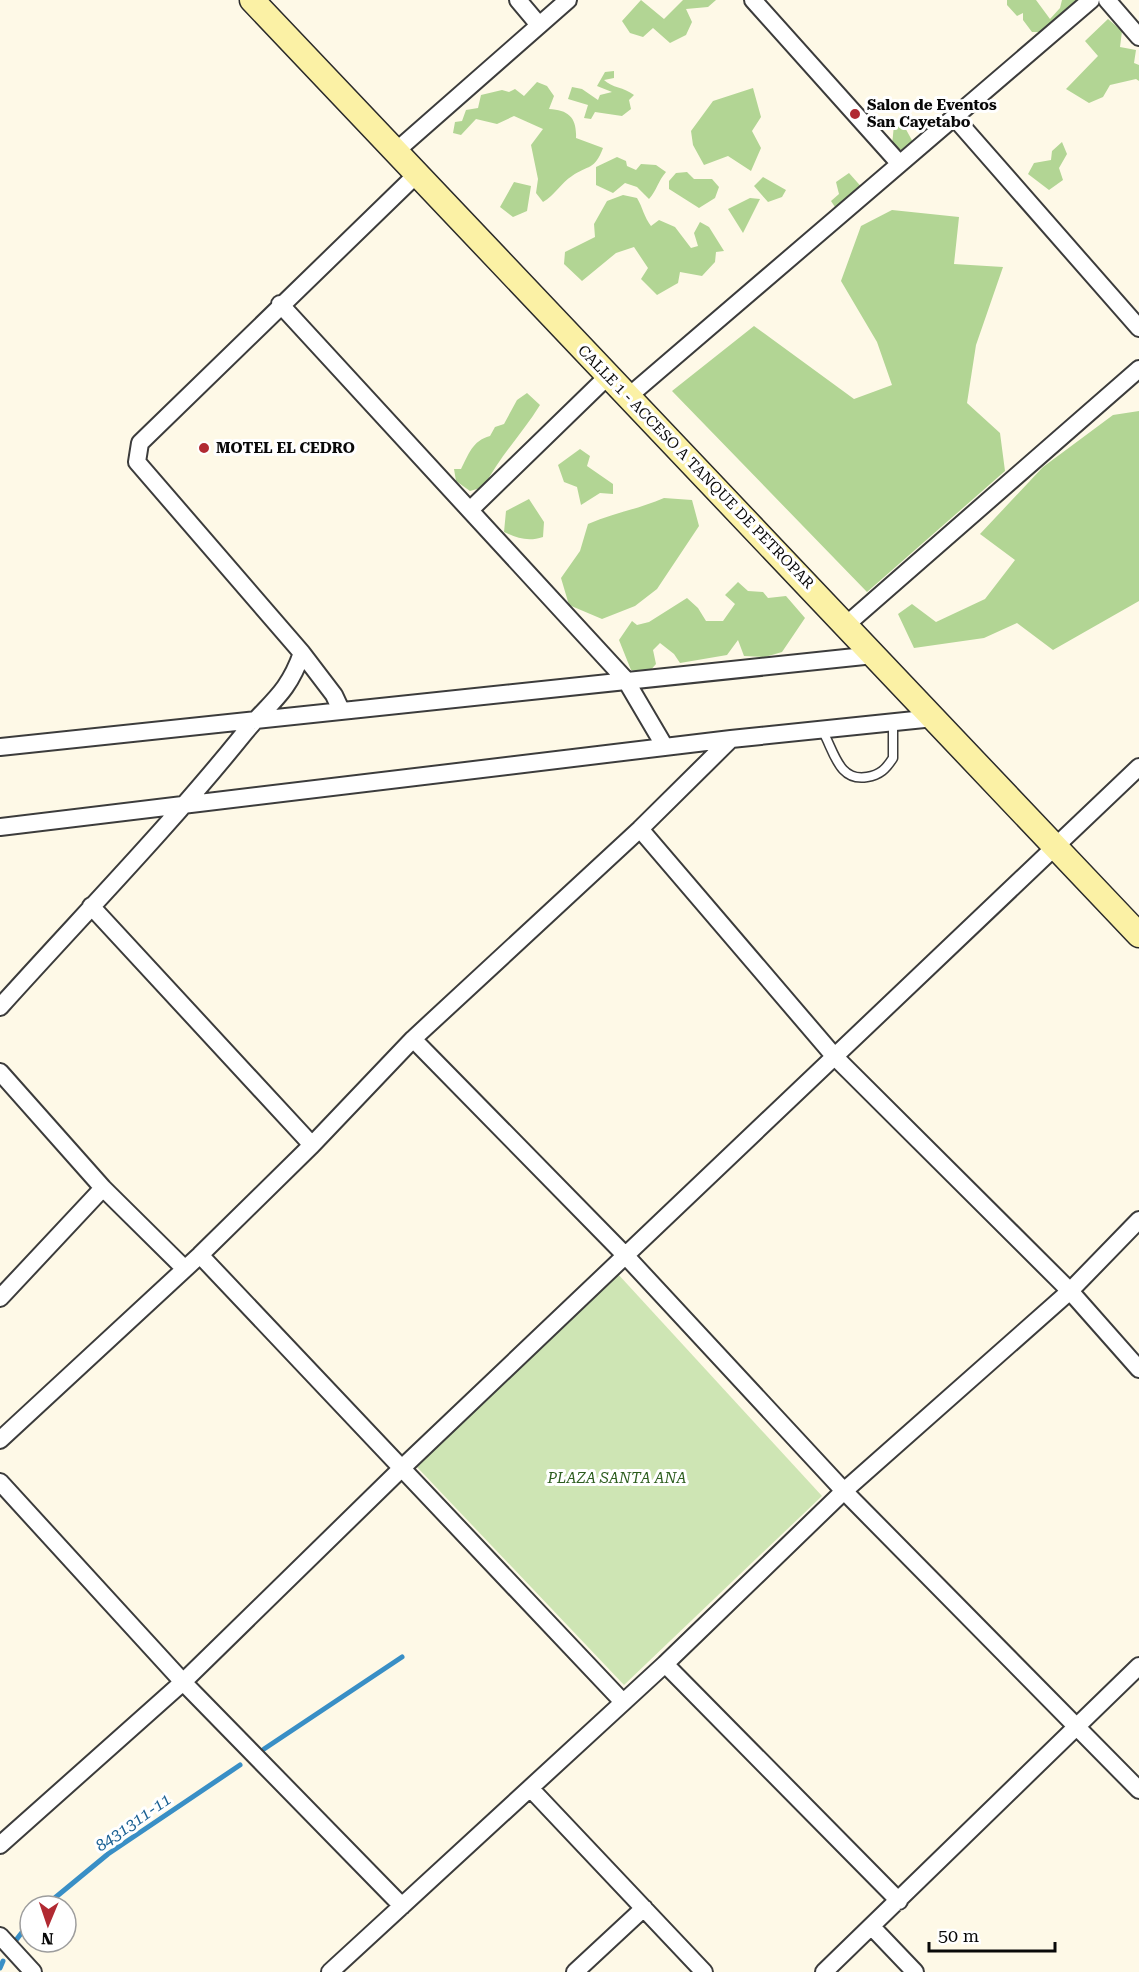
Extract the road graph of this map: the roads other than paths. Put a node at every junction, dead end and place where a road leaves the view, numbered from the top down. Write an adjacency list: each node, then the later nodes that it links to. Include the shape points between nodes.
1 (252, 0): 10 (street, CALLE 1 - ACCESO A TANQUE DE PETROPAR)
2 (518, 0): 7 (street)
3 (568, 0): 7 (street)
4 (753, 0): 11 (street)
5 (1090, 0): 9 (street)
6 (1107, 0): 8 (street)
7 (539, 25): 10 (street)
8 (1139, 37)
9 (954, 117): 11 (street); 14 (street)
10 (395, 152): 12 (street, CALLE 1 - ACCESO A TANQUE DE PETROPAR)
11 (899, 163): 17 (street)
12 (417, 174): 13 (street); 16 (street, CALLE 1 - ACCESO A TANQUE DE PETROPAR)
13 (280, 304): 18 (street); 20 (street, via 140,443 137,462)
14 (1139, 328)
15 (1139, 369): 19 (street)
16 (609, 375): 17 (street, CALLE 1 - ACCESO A TANQUE DE PETROPAR); 18 (street)
17 (629, 396): 19 (street, CALLE 1 - ACCESO A TANQUE DE PETROPAR)
18 (470, 510): 22 (street)
19 (846, 625): 21 (street, CALLE 1 - ACCESO A TANQUE DE PETROPAR)
20 (302, 653): 23 (street); 25 (street, via 281,696)
21 (874, 655): 22 (street); 24 (street, CALLE 1 - ACCESO A TANQUE DE PETROPAR)
22 (625, 679): 23 (street); 30 (street)
23 (341, 710): 25 (street)
24 (934, 718): 26 (street); 35 (street, CALLE 1 - ACCESO A TANQUE DE PETROPAR)
25 (254, 721): 29 (street); 32 (street)
26 (893, 723): 27 (street); 27 (lane, via 893,759 879,774 862,778 848,776 841,769)
27 (822, 730): 28 (street)
28 (731, 739): 30 (street); 34 (street)
29 (0, 747)
30 (665, 747): 32 (street)
31 (1139, 767): 35 (street)
32 (187, 803): 33 (street); 36 (street)
33 (0, 827)
34 (640, 829): 39 (street); 40 (street)
35 (1056, 847): 37 (street, CALLE 1 - ACCESO A TANQUE DE PETROPAR); 40 (street)
36 (91, 906): 38 (street); 42 (street)
37 (1139, 934)
38 (0, 1007)
39 (413, 1039): 42 (street); 46 (street)
40 (835, 1057): 46 (street); 48 (street)
41 (0, 1072): 43 (street)
42 (312, 1145): 45 (street)
43 (103, 1188): 47 (street); 49 (street)
44 (1139, 1220): 48 (street)
45 (200, 1255): 47 (street); 52 (street)
46 (625, 1255): 52 (street); 54 (street)
47 (185, 1269): 51 (street)
48 (1070, 1291): 50 (street); 54 (street)
49 (0, 1298)
50 (1139, 1369)
51 (0, 1440)
52 (403, 1467): 57 (street); 58 (street)
53 (0, 1482): 57 (street)
54 (844, 1491): 55 (street); 59 (street)
55 (665, 1664): 58 (street); 63 (street)
56 (1139, 1666): 59 (street)
57 (183, 1682): 62 (street); 64 (street)
58 (623, 1702): 60 (street)
59 (1078, 1728): 61 (street); 63 (street)
60 (530, 1788): 64 (street); 65 (street)
61 (1139, 1790)
62 (0, 1845)
63 (898, 1901): 66 (street)
64 (402, 1906): 69 (street)
65 (644, 1908): 70 (street); 71 (street)
66 (872, 1927): 72 (street); 73 (street)
67 (0, 1936): 68 (street)
68 (33, 1972)
69 (330, 1972)
70 (575, 1972)
71 (704, 1972)
72 (824, 1972)
73 (915, 1972)

